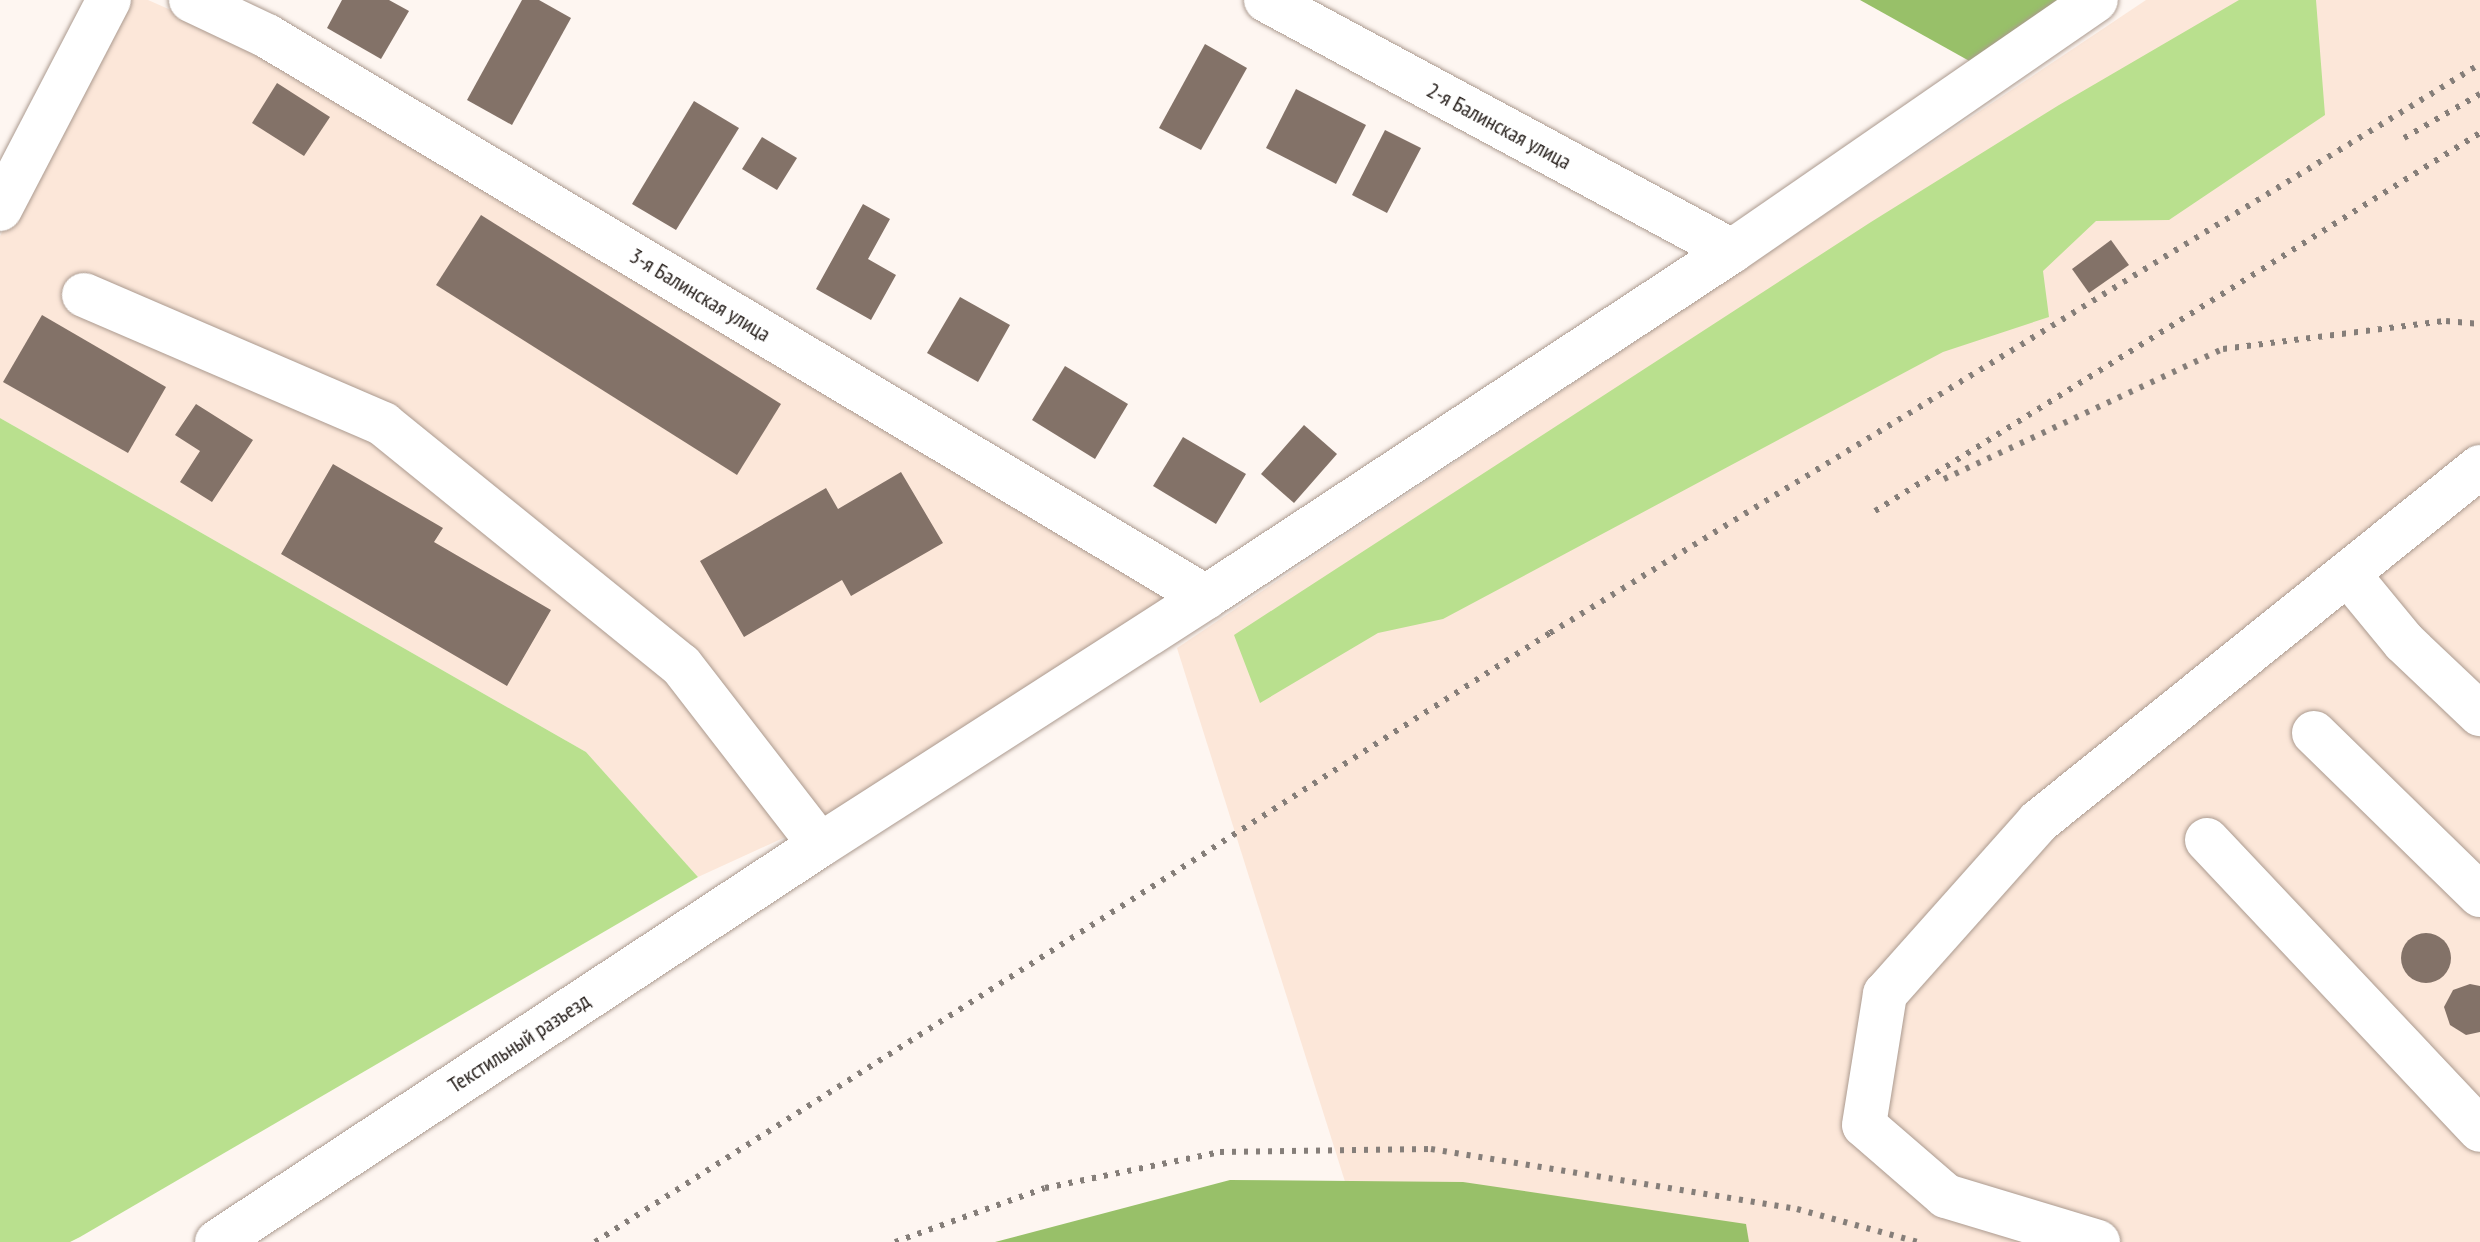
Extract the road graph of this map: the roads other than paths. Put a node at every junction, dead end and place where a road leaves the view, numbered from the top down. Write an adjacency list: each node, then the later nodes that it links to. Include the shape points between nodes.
1 (109, 0): 5 (street)
2 (191, 0): 10 (street, 3-я Балинская улица, via 280,44)
3 (1266, 0): 6 (street, 2-я Балинская улица)
4 (2096, 0): 6 (street, Текстильный разъезд)
5 (0, 209)
6 (1732, 251): 10 (street, Текстильный разъезд)
7 (84, 295): 14 (street, via 383,424 681,665)
8 (2480, 467): 9 (street)
9 (2348, 574): 11 (street, via 2404,642); 18 (street, via 2038,822 1885,994 1864,1125 1946,1196)
10 (1206, 597): 14 (street, Текстильный разъезд)
11 (2480, 714)
12 (2314, 733): 15 (street)
13 (2207, 840): 16 (street)
14 (820, 845): 17 (street, Текстильный разъезд)
15 (2480, 895)
16 (2480, 1130)
17 (217, 1242)
18 (2098, 1242)

